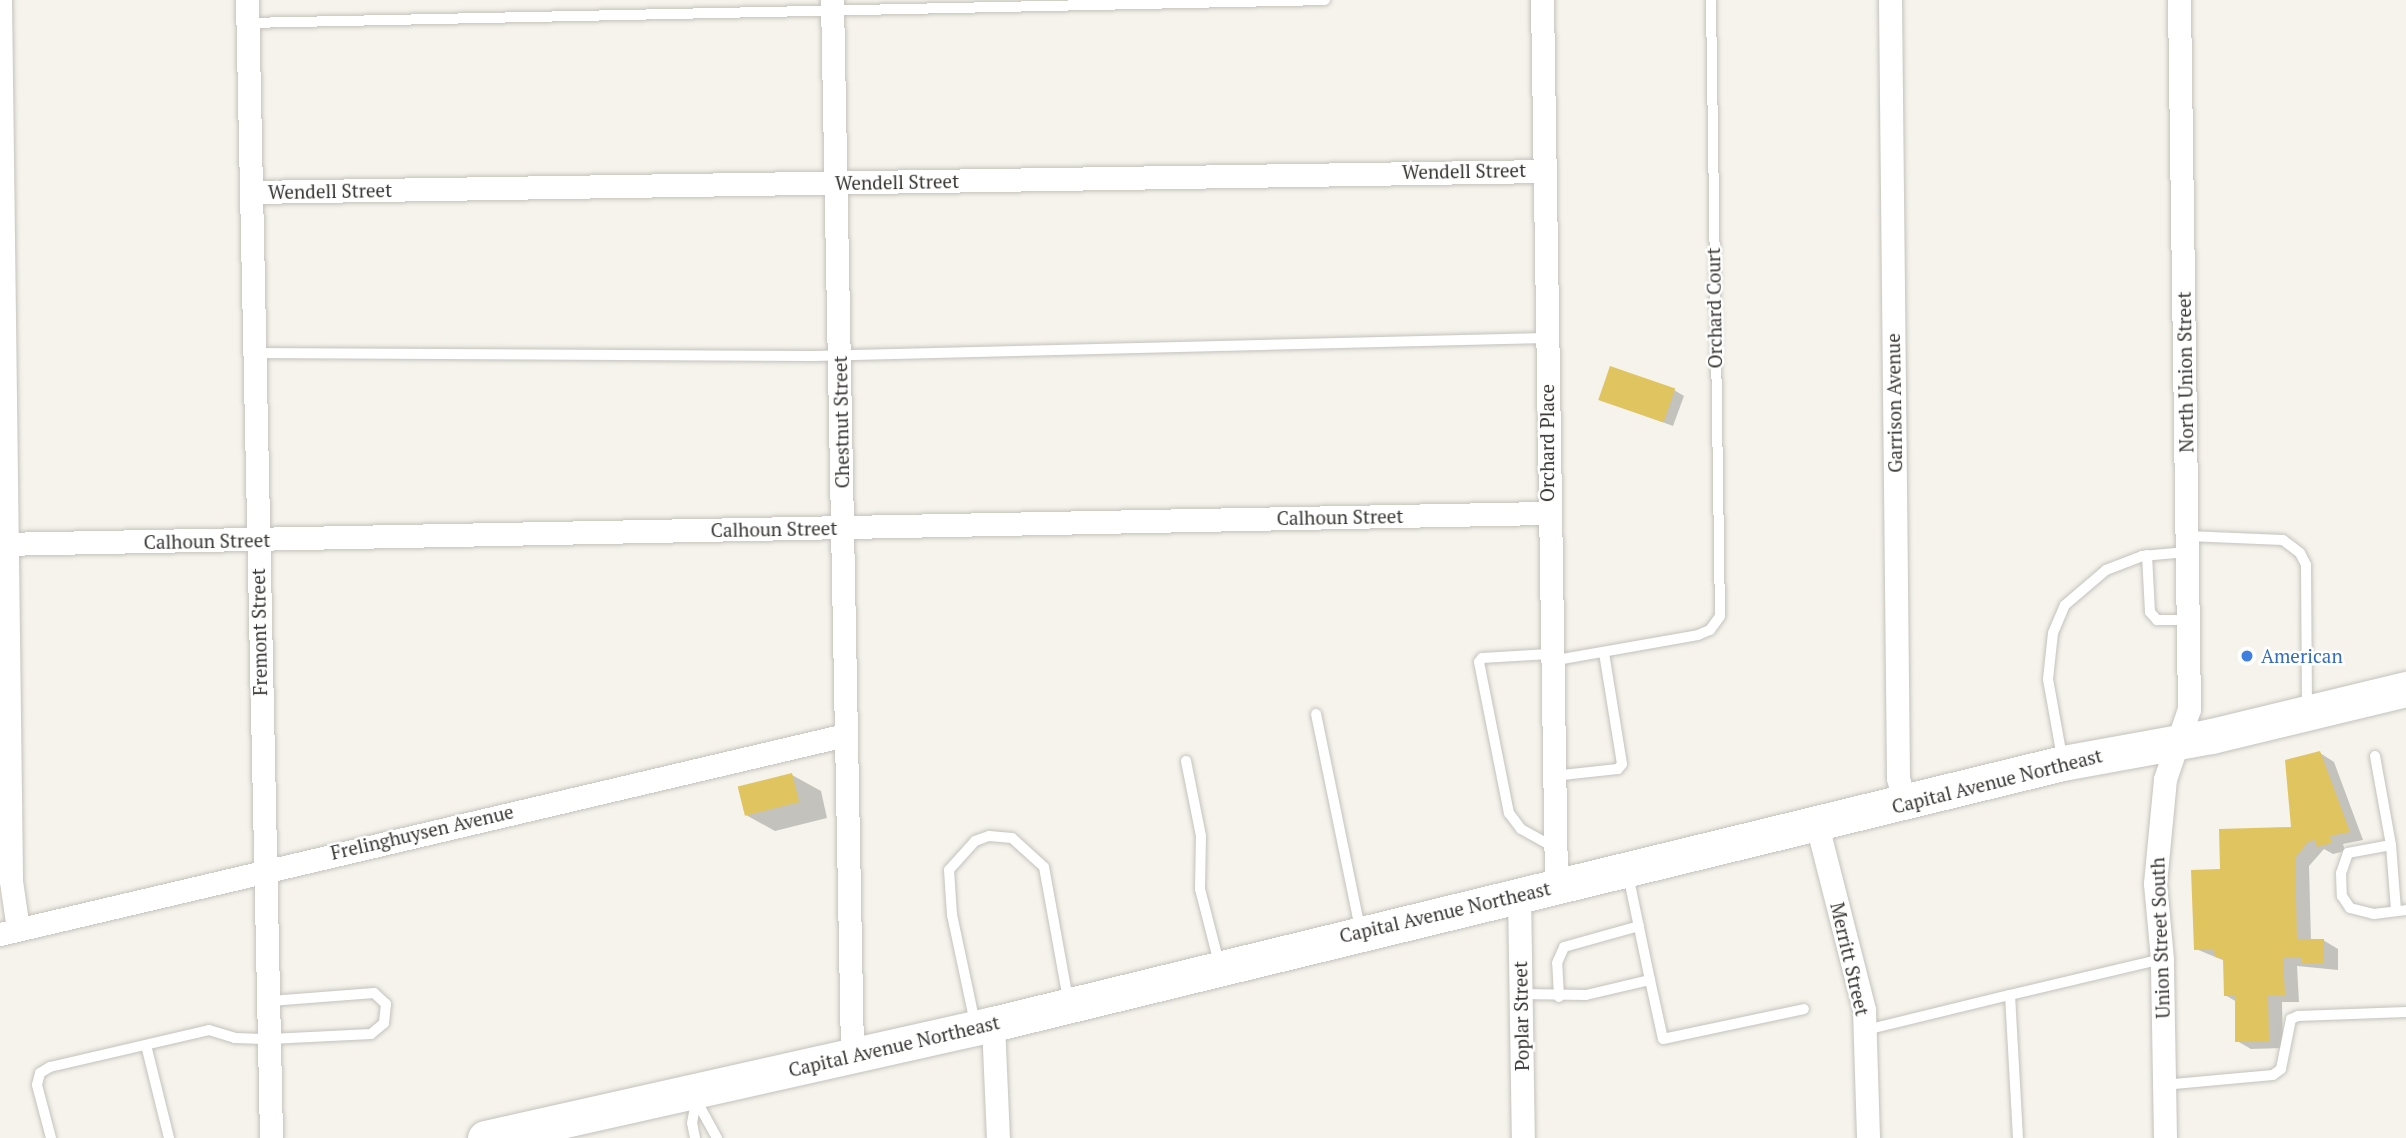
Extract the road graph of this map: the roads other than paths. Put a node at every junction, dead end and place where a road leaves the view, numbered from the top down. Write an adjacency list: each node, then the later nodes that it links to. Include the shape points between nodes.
1 (0, 0): 18 (street)
2 (1325, 0): 7 (lane)
3 (1542, 0): 9 (street, Orchard Place)
4 (1711, 0): 22 (lane, Orchard Court, via 1720,617 1710,630 1698,635)
5 (1891, 0): 33 (street, Garrison Avenue, via 1898,778)
6 (2179, 0): 19 (street, North Union Street)
7 (832, 4): 8 (lane); 10 (street, Chestnut Street)
8 (247, 11): 11 (street, Fremont Street)
9 (1543, 171): 10 (street, Wendell Street); 12 (street, Orchard Place)
10 (835, 183): 11 (street, Wendell Street); 14 (street, Chestnut Street)
11 (251, 192): 13 (street, Fremont Street)
12 (1546, 338): 14 (lane); 15 (street, Orchard Place)
13 (254, 352): 14 (lane); 17 (street, Fremont Street)
14 (840, 354): 16 (street, Chestnut Street)
15 (1547, 513): 16 (street, Calhoun Street); 23 (street, Orchard Place)
16 (842, 528): 17 (street, Calhoun Street); 27 (street, Chestnut Street)
17 (257, 541): 18 (street, Calhoun Street); 37 (street, Fremont Street)
18 (4, 544): 39 (street)
19 (2187, 544): 20 (lane); 21 (street, North Union Street); 26 (lane, via 2283,540 2300,553 2306,565)
20 (2147, 555): 21 (lane, via 2150,612 2157,620); 31 (lane, via 2106,570 2065,605 2053,633 2048,678)
21 (2188, 620): 28 (street, North Union Street, via 2189,709)
22 (1604, 653): 23 (lane); 32 (lane, via 1622,764 1618,769)
23 (1549, 658): 32 (street, Orchard Place); 36 (lane, via 1482,658 1486,714 1499,747 1508,813 1521,829)
24 (2406, 689): 26 (main road, Capital Avenue Northeast)
25 (1316, 714): 45 (lane)
26 (2307, 715): 28 (main road, Capital Avenue Northeast)
27 (845, 735): 37 (street, Frelinghuysen Avenue); 60 (street, Chestnut Street)
28 (2180, 742): 31 (main road, Capital Avenue Northeast); 46 (street, Union Street South, via 2165,779 2155,883)
29 (2375, 756): 35 (lane)
30 (1186, 761): 47 (lane, via 1201,836 1200,889)
31 (2063, 762): 33 (main road, Capital Avenue Northeast)
32 (1551, 776): 36 (street, Orchard Place)
33 (1905, 804): 34 (main road, Capital Avenue Northeast)
34 (1817, 825): 38 (main road, Capital Avenue Northeast); 57 (street, Merritt Street)
35 (2391, 845): 42 (lane); 42 (lane, via 2348,853 2341,873 2342,896 2350,908 2374,914)
36 (1552, 846): 40 (street, Orchard Place)
37 (264, 869): 44 (street, Frelinghuysen Avenue); 52 (street, Fremont Street)
38 (1627, 869): 40 (main road, Capital Avenue Northeast); 43 (lane)
39 (6, 881): 44 (street)
40 (1556, 886): 41 (main road, Capital Avenue Northeast)
41 (1519, 893): 45 (main road, Capital Avenue Northeast); 49 (street, Poplar Street)
42 (2401, 910)
43 (1639, 926): 48 (lane); 51 (lane, via 1563,947 1557,963)
44 (9, 931)
45 (1360, 931): 47 (main road, Capital Avenue Northeast)
46 (2162, 959): 50 (lane); 61 (street, Union Street South)
47 (1221, 969): 53 (main road, Capital Avenue Northeast)
48 (1650, 980): 51 (lane); 54 (lane, via 1662,1038)
49 (1521, 995): 51 (lane); 71 (street, Poplar Street)
50 (2010, 995): 57 (lane); 73 (lane)
51 (1559, 997)
52 (270, 1002): 58 (street, Fremont Street); 58 (lane, via 374,993 386,1004 384,1023 371,1034)
53 (1069, 1006): 56 (main road, Capital Avenue Northeast); 56 (lane, via 1044,867 1012,838 989,836 975,841 949,870 952,915)
54 (1804, 1009)
55 (2406, 1012): 61 (lane, via 2307,1013 2291,1019 2281,1069 2273,1075)
56 (984, 1026): 60 (main road, Capital Avenue Northeast); 70 (street)
57 (1866, 1030): 72 (street, Merritt Street)
58 (270, 1039): 59 (lane, via 235,1038 209,1030); 66 (street, Fremont Street)
59 (146, 1045): 64 (lane, via 40,1073 37,1085); 65 (lane)
60 (852, 1055): 62 (main road, Capital Avenue Northeast)
61 (2163, 1085): 74 (street, Union Street South)
62 (694, 1097): 63 (main road, Capital Avenue Northeast); 68 (lane); 69 (lane)
63 (543, 1132): 67 (main road, Capital Avenue Northeast)
64 (51, 1138)
65 (169, 1138)
66 (271, 1138)
67 (485, 1138)
68 (695, 1138)
69 (717, 1138)
70 (998, 1138)
71 (1523, 1138)
72 (1868, 1138)
73 (2018, 1138)
74 (2165, 1138)

